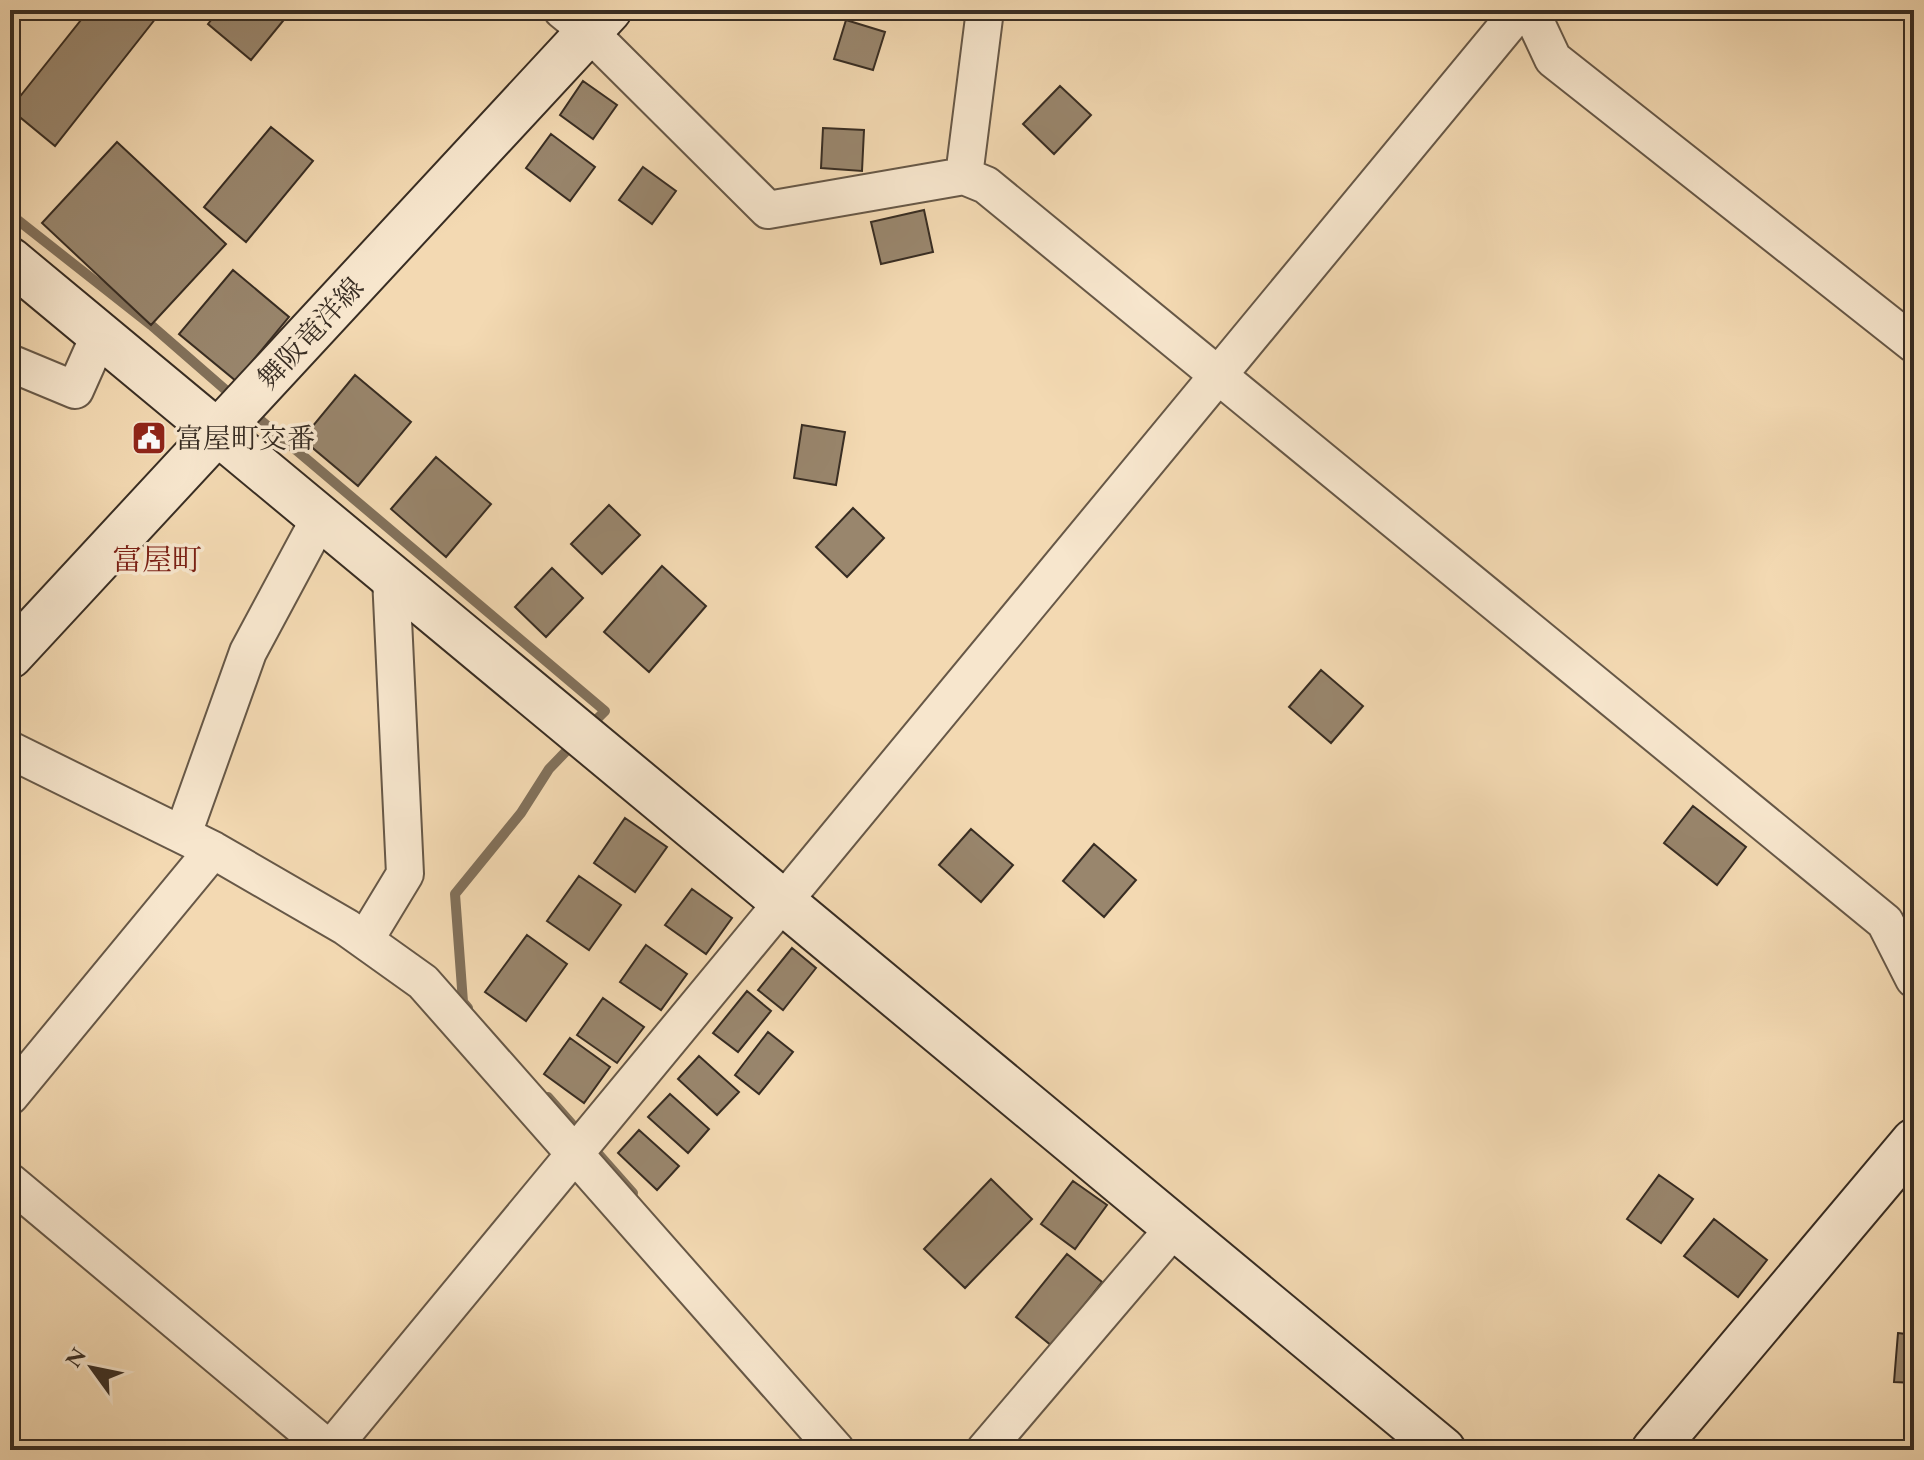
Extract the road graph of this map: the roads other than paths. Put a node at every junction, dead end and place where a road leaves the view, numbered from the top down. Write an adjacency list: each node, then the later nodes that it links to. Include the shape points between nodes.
1 (985, 10): 5 (street)
2 (1520, 10): 10 (street)
3 (1530, 10): 8 (street, via 1553,59)
4 (587, 17): 5 (street, via 768,210); 11 (street, 舞阪竜洋線)
5 (964, 176): 10 (street, via 986,185)
6 (10, 260): 7 (street)
7 (100, 334): 9 (street, via 75,390); 11 (street)
8 (1914, 344)
9 (10, 363)
10 (1220, 377): 17 (street); 19 (street, via 1885,922)
11 (220, 431): 12 (street); 14 (street, 舞阪竜洋線)
12 (321, 516): 13 (street); 16 (street, via 248,652)
13 (391, 577): 17 (street); 18 (street, via 405,874)
14 (10, 656)
15 (10, 750): 16 (street)
16 (198, 842): 18 (street); 20 (street)
17 (783, 903): 22 (street); 24 (street)
18 (365, 940): 22 (street, via 423,982)
19 (1914, 979)
20 (10, 1096)
21 (1914, 1141): 29 (street)
22 (575, 1155): 25 (street); 26 (street)
23 (10, 1182): 25 (street)
24 (1175, 1227): 27 (street); 28 (street)
25 (330, 1450)
26 (836, 1450)
27 (985, 1450)
28 (1443, 1450)
29 (1654, 1450)

